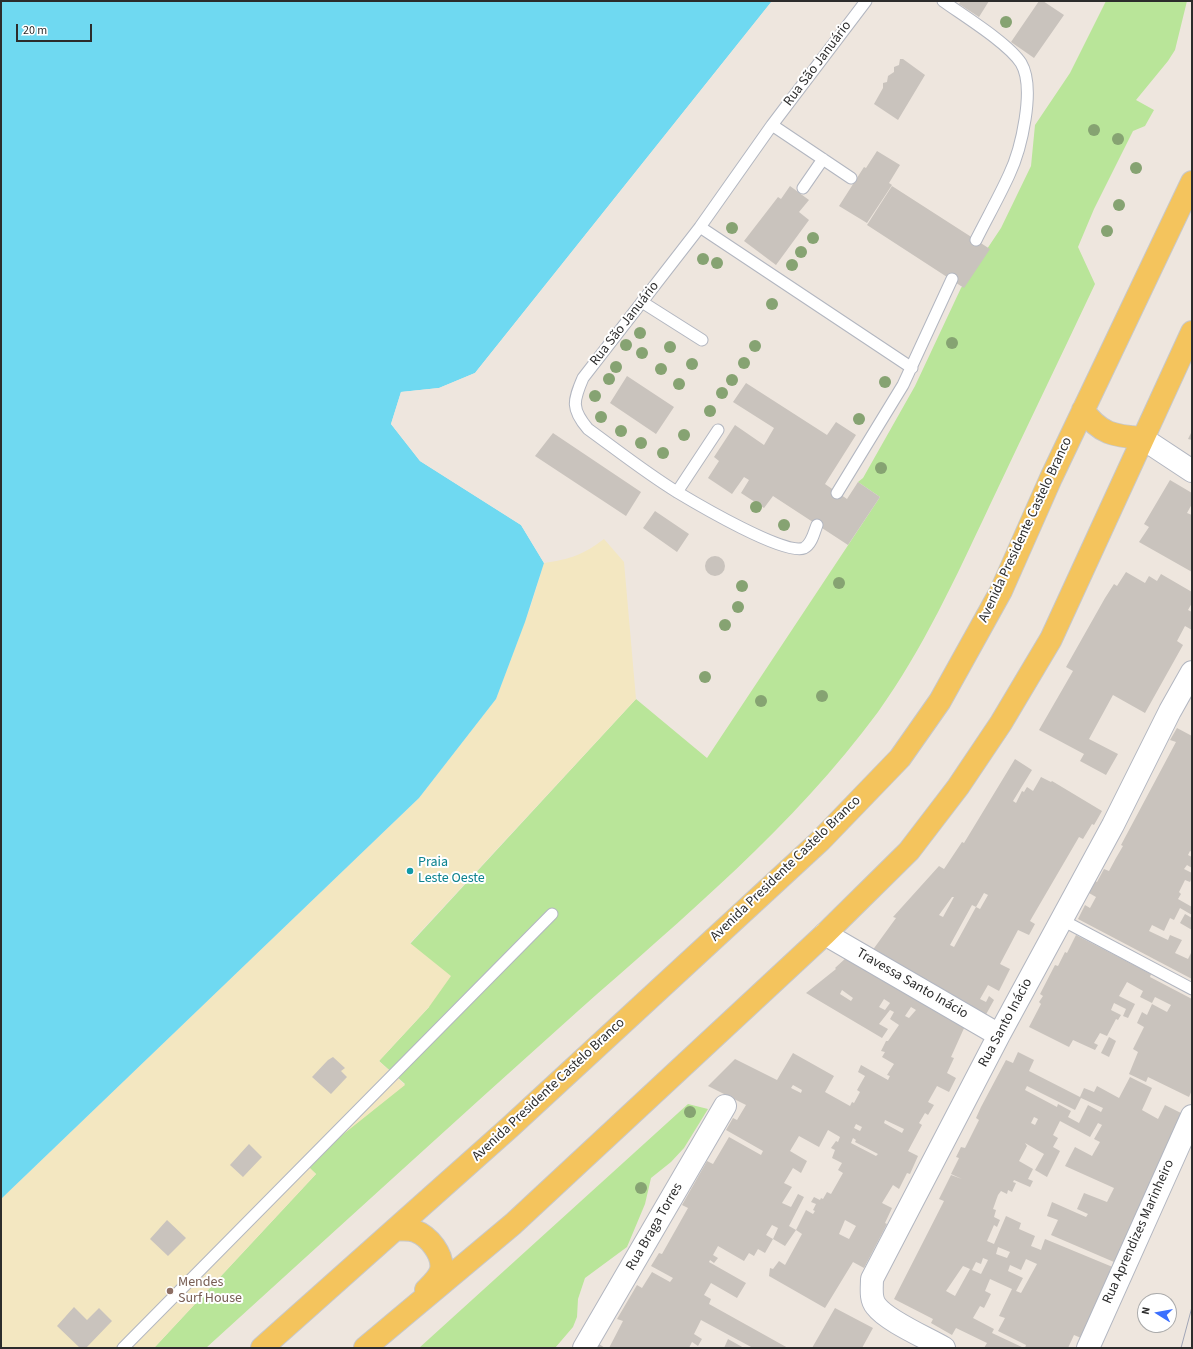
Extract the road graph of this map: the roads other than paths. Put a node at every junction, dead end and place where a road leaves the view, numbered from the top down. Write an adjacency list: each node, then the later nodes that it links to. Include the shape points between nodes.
1 (866, 1): 3 (lane, Rua São Januário)
2 (943, 1): 9 (lane, via 1007,48 1021,64 1026,80 1028,102 1010,174)
3 (772, 125): 4 (lane); 8 (lane, Rua São Januário)
4 (823, 159): 5 (lane); 7 (lane)
5 (851, 178)
6 (1192, 182): 15 (main road, Avenida Presidente Castelo Branco)
7 (803, 188)
8 (700, 227): 11 (lane, Rua São Januário); 14 (lane)
9 (976, 240)
10 (952, 279): 14 (lane)
11 (642, 302): 13 (lane); 19 (lane, Rua São Januário, via 583,378 575,397 575,405 578,417 588,429)
12 (1192, 332): 17 (main road)
13 (702, 340)
14 (912, 368): 20 (lane)
15 (1083, 410): 17 (main road, via 1093,423 1106,431 1124,437); 30 (main road, Avenida Presidente Castelo Branco, via 1001,591 940,700 900,758 820,841)
16 (718, 430): 19 (lane)
17 (1142, 438): 18 (street); 25 (main road, via 1051,639 1001,723 958,787 909,851)
18 (1192, 471)
19 (677, 492): 21 (lane, Rua São Januário, via 759,537 793,549 803,548 809,544)
20 (837, 493)
21 (817, 525)
22 (1192, 672): 24 (street, Rua Santo Inácio)
23 (552, 914): 32 (lane)
24 (1062, 920): 26 (lane); 27 (street, Rua Santo Inácio)
25 (825, 934): 27 (street, Travessa Santo Inácio); 31 (main road, via 513,1224)
26 (1192, 989)
27 (999, 1035): 35 (street, Rua Santo Inácio, via 872,1279 875,1306 885,1315)
28 (725, 1106): 34 (street, Rua Braga Torres)
29 (1192, 1116): 36 (street, Rua Aprendizes Marinheiro)
30 (396, 1229): 31 (main road, via 415,1231 430,1240 439,1254 441,1270 435,1282); 33 (main road, Avenida Presidente Castelo Branco)
31 (367, 1346)
32 (124, 1348)
33 (262, 1348)
34 (584, 1348)
35 (944, 1348)
36 (1088, 1348)

